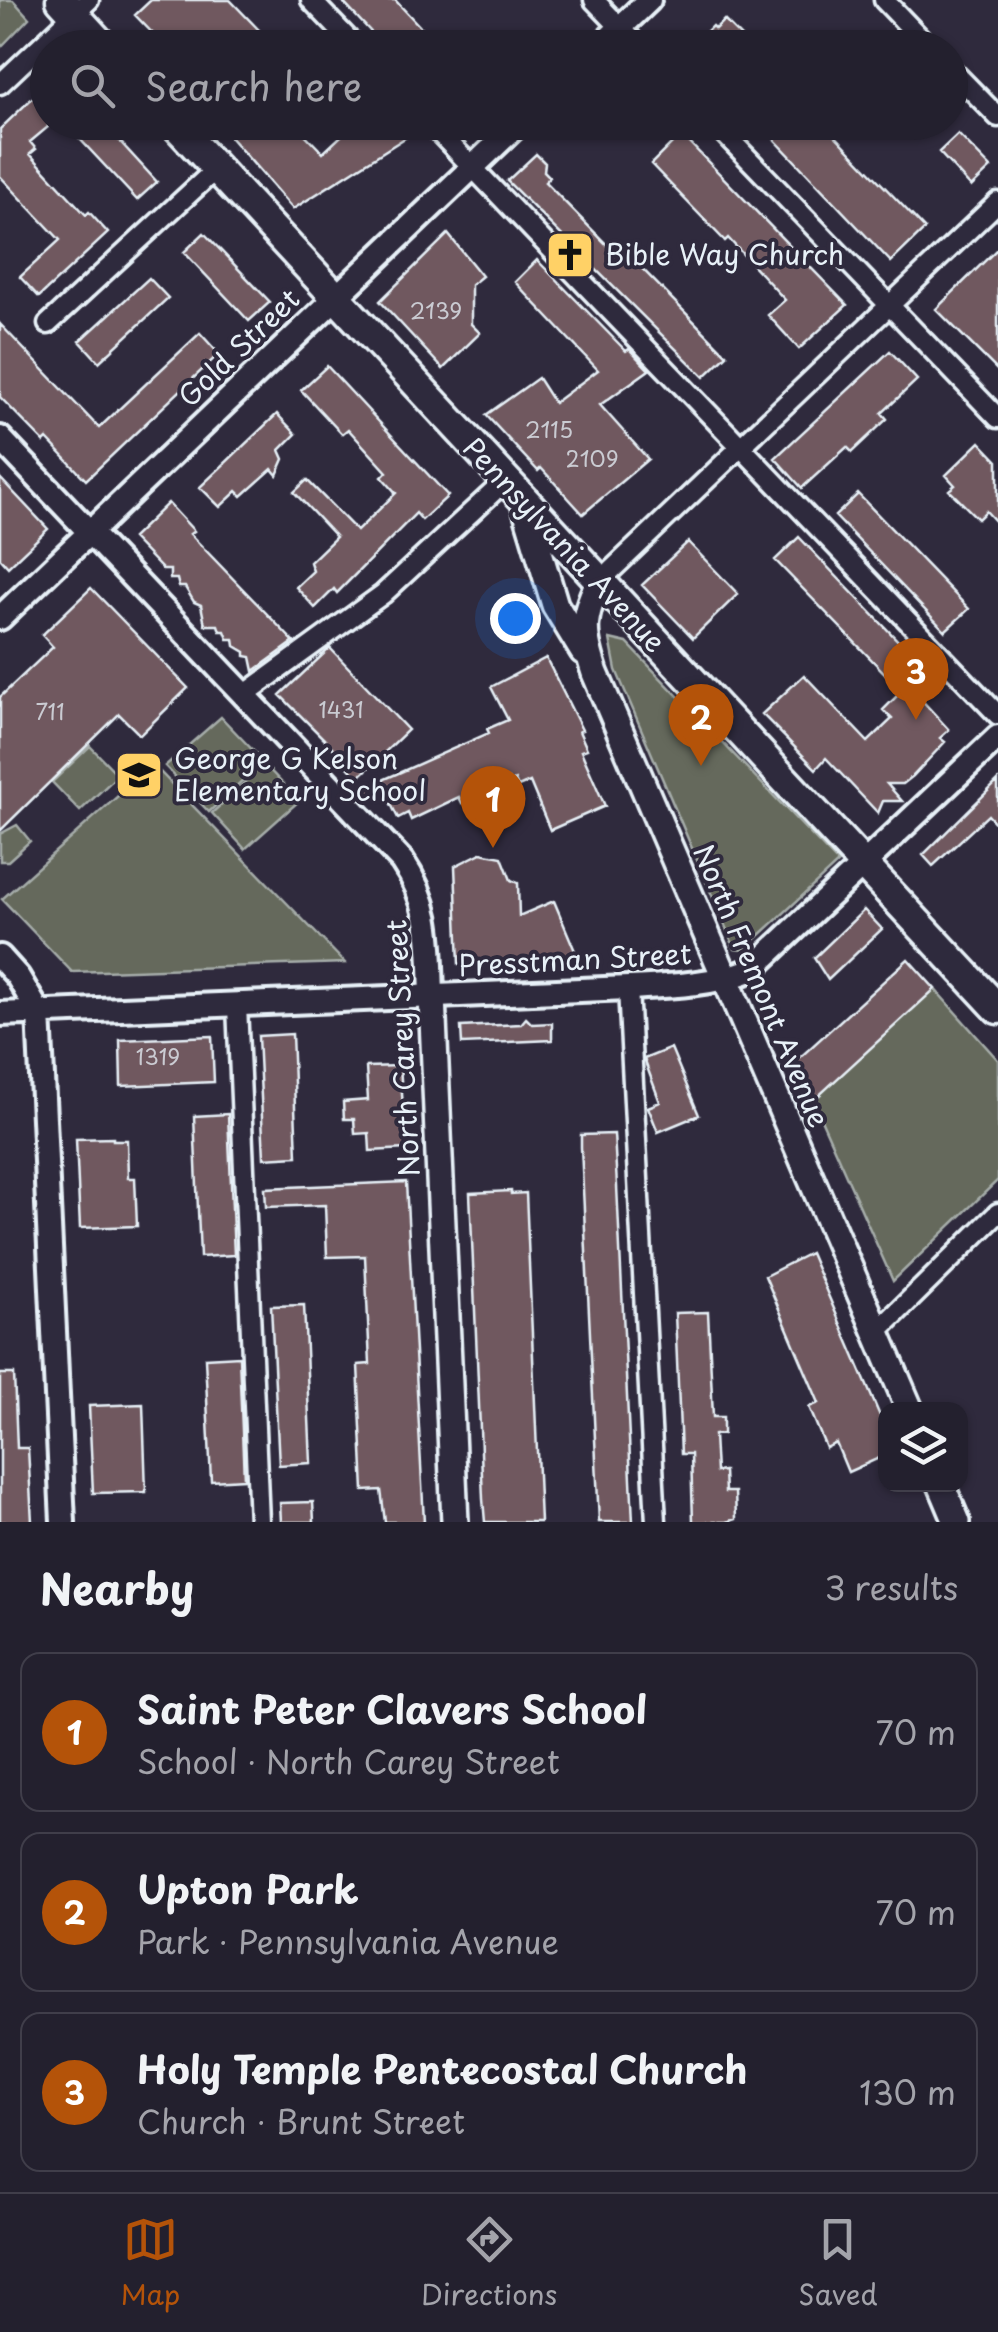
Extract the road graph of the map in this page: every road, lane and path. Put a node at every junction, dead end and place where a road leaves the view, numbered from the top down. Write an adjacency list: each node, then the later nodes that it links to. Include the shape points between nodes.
1 (311, 0): 9 (street)
2 (594, 0): 6 (street)
3 (649, 0): 6 (street)
4 (884, 0): 12 (street)
5 (74, 5): 7 (street); 8 (main road)
6 (620, 27): 10 (street); 11 (street)
7 (51, 30)
8 (92, 30)
9 (340, 30)
10 (617, 30)
11 (623, 30)
12 (913, 30)
13 (30, 52): 14 (street)
14 (0, 84)
15 (968, 86): 16 (street)
16 (998, 117)
17 (189, 140): 22 (main road, Pennsylvania Avenue)
18 (446, 140): 21 (street)
19 (502, 140): 21 (street, Gold Street)
20 (729, 140): 25 (street)
21 (473, 168): 24 (street, Gold Street); 29 (street)
22 (216, 169): 24 (main road, Pennsylvania Avenue); 26 (street)
23 (998, 202): 25 (street)
24 (336, 298): 30 (main road, Pennsylvania Avenue); 31 (street, Gold Street)
25 (889, 306): 27 (street); 29 (street)
26 (48, 324)
27 (998, 418)
28 (0, 438): 31 (street, North Carey Street)
29 (741, 447): 32 (street); 36 (street)
30 (514, 490): 32 (main road, Pennsylvania Avenue); 34 (main road, via 555,605); 35 (street)
31 (90, 532): 33 (street, Gold Street); 35 (street, North Carey Street)
32 (598, 582): 34 (main road, North Fremont Avenue, via 584,622); 38 (main road, Pennsylvania Avenue)
33 (0, 618)
34 (595, 673): 40 (main road, North Fremont Avenue)
35 (244, 696): 42 (street, North Carey Street, via 417,882 429,921)
36 (998, 715)
37 (998, 737): 38 (street, Presstman Street)
38 (864, 865): 40 (street, Presstman Street, via 752,970); 44 (main road, Pennsylvania Avenue)
39 (0, 957): 45 (street)
40 (726, 980): 41 (street, Presstman Street); 48 (main road, North Fremont Avenue)
41 (628, 988): 42 (street, Presstman Street); 54 (street)
42 (432, 996): 43 (street, Presstman Street); 53 (main road, North Carey Street)
43 (236, 1004): 45 (street, Presstman Street); 52 (street)
44 (998, 1009)
45 (40, 1013): 46 (street, Presstman Street); 51 (street)
46 (0, 1014)
47 (998, 1213): 48 (street)
48 (877, 1332): 49 (main road, North Fremont Avenue)
49 (907, 1402)
50 (945, 1492): 55 (main road)
51 (63, 1522)
52 (258, 1522)
53 (455, 1522)
54 (656, 1522)
55 (958, 1522)

